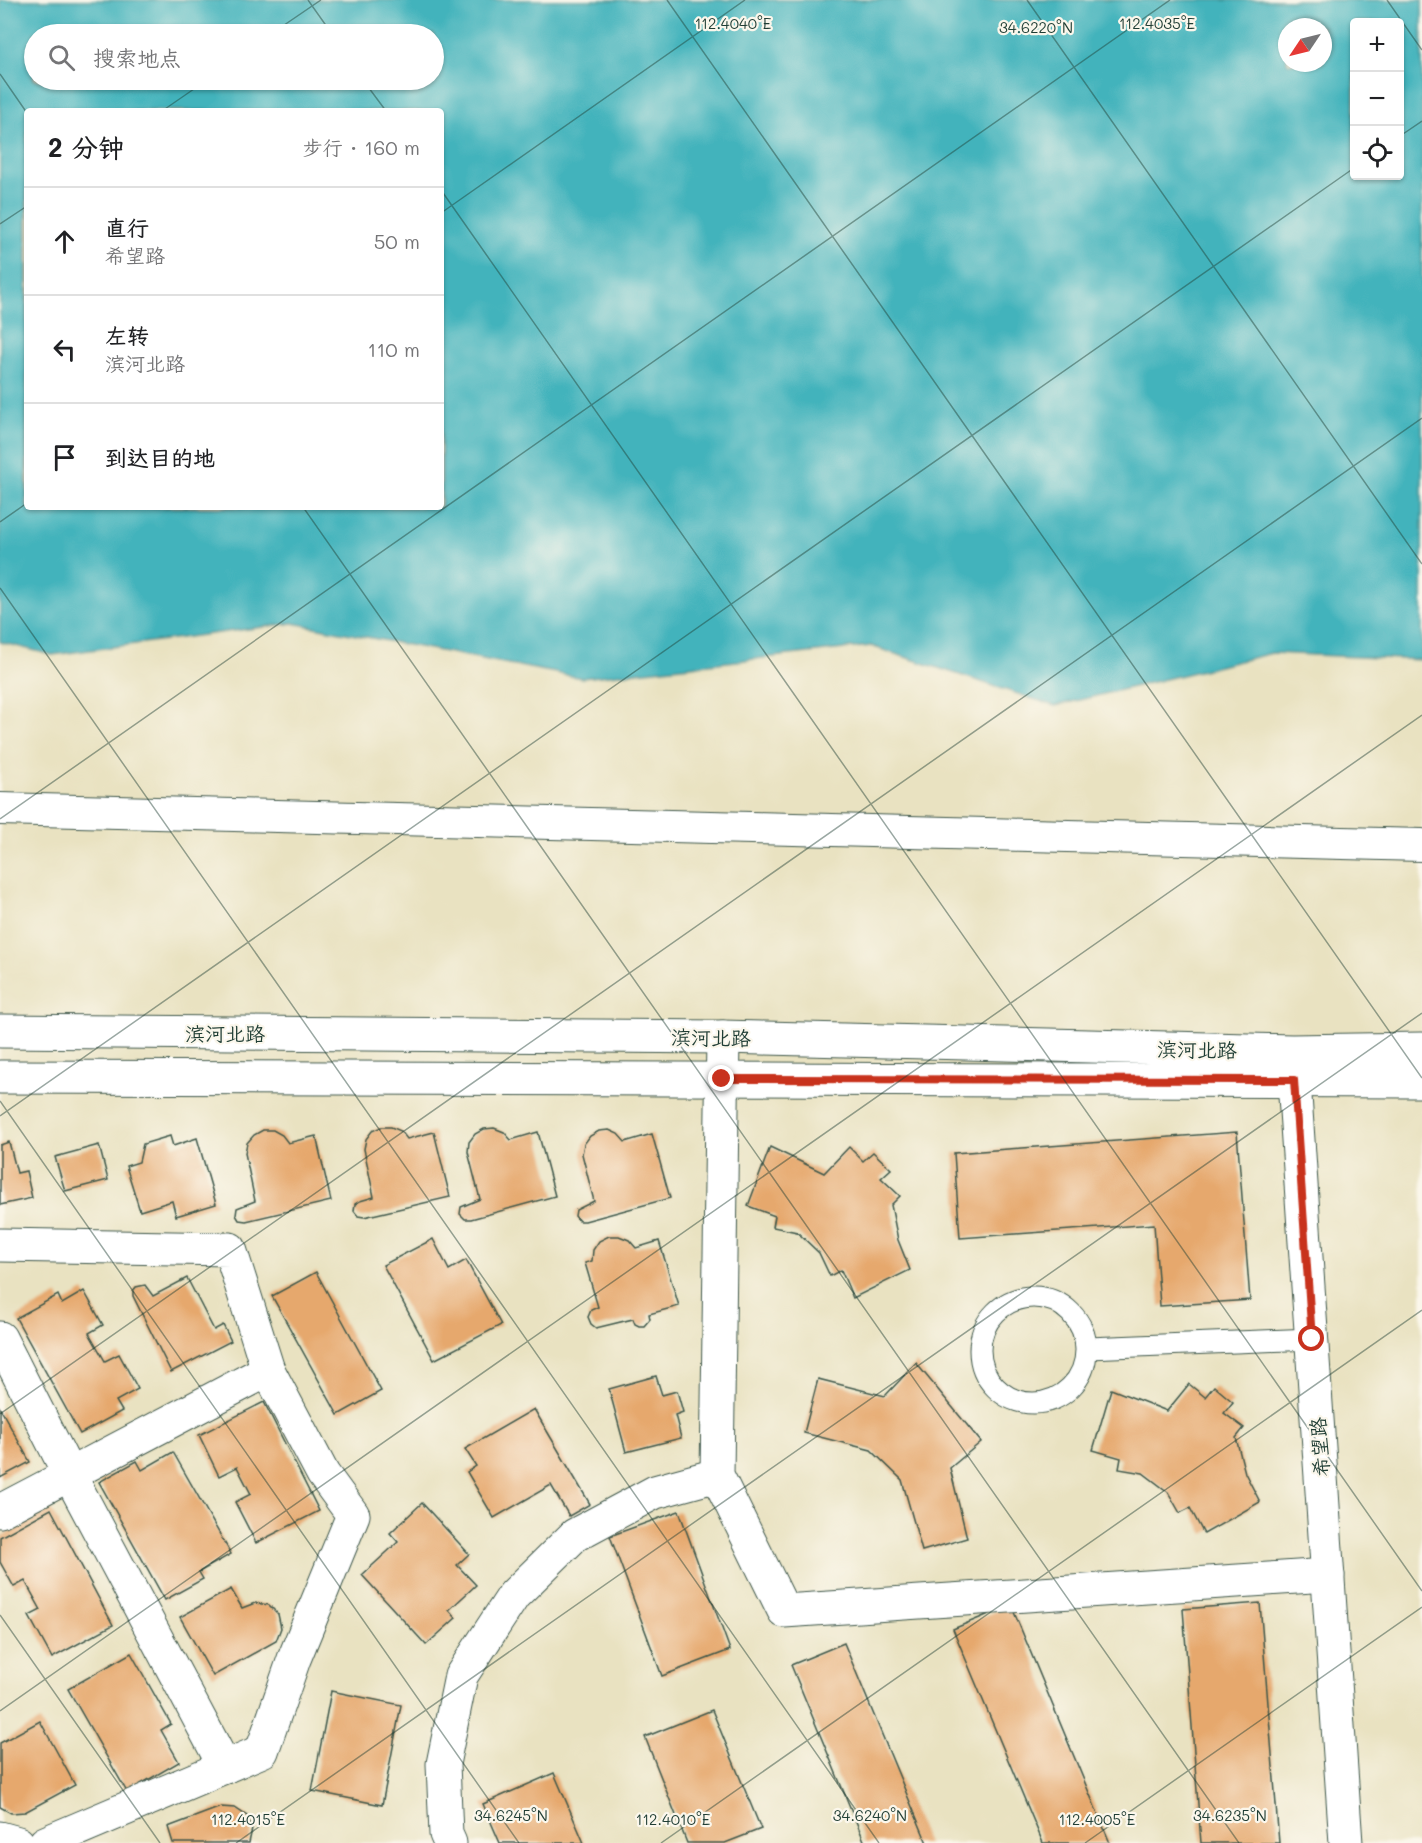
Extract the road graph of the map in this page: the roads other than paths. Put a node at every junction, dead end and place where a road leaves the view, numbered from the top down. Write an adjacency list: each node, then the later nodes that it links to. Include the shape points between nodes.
1 (0, 809): 2 (street)
2 (1422, 845)
3 (0, 1031): 4 (street, 滨河北路)
4 (723, 1037): 6 (street, 滨河北路); 8 (street)
5 (1422, 1049): 6 (street, 滨河北路)
6 (1293, 1066): 8 (street, 滨河北路); 9 (street, 滨河北路); 12 (street, 希望路)
7 (0, 1077): 8 (street, 滨河北路)
8 (722, 1079): 16 (street)
9 (1422, 1081)
10 (0, 1245): 14 (street, via 230,1249)
11 (0, 1338): 15 (street)
12 (1312, 1339): 13 (lane); 18 (street, 希望路)
13 (1088, 1348): 13 (lane, via 1078,1381 1052,1401 1018,1402 990,1384 978,1352 987,1319 1014,1298 1048,1297 1076,1316)
14 (267, 1370): 15 (street); 19 (street, via 323,1474 353,1515 294,1659 262,1751)
15 (69, 1474): 17 (street); 19 (street)
16 (717, 1475): 18 (street, via 784,1611); 23 (street, via 655,1492 575,1534 514,1595 461,1676 443,1764 446,1834)
17 (0, 1511)
18 (1328, 1575): 24 (street, 希望路)
19 (225, 1767): 22 (street)
20 (0, 1838): 21 (street)
21 (18, 1843)
22 (45, 1843)
23 (450, 1843)
24 (1346, 1843)

